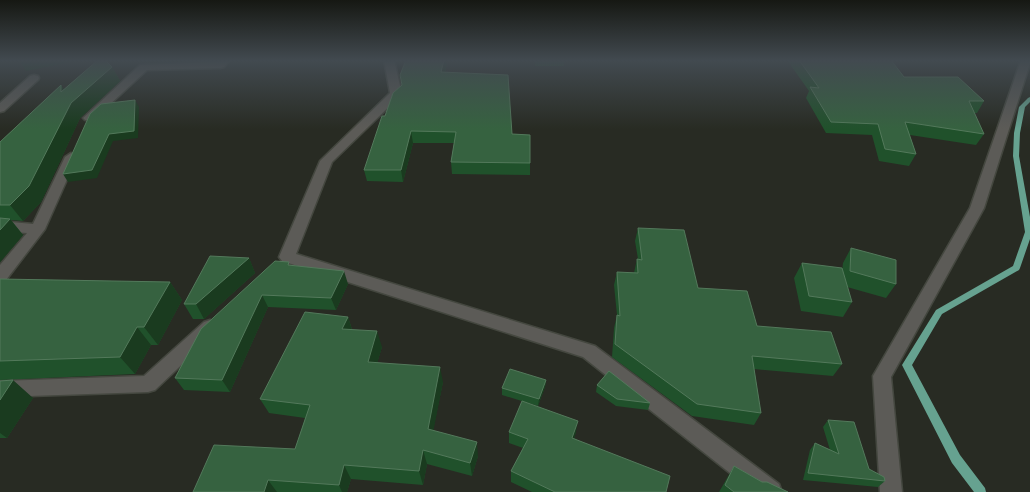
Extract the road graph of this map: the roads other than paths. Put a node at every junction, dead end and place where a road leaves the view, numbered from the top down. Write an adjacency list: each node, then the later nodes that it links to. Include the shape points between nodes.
1 (29, 83): 5 (street)
2 (127, 83): 6 (street, via 88,119)
3 (394, 83): 10 (street, via 396,94 326,161)
4 (1018, 83): 16 (street, via 977,208 882,376)
5 (0, 109)
6 (84, 127)
7 (77, 144): 9 (street)
8 (0, 226): 9 (street)
9 (38, 229): 12 (street)
10 (288, 255): 11 (street); 15 (street, via 590,351)
11 (274, 268)
12 (0, 276)
13 (225, 313): 14 (street, via 148,384)
14 (0, 389)
15 (771, 492)
16 (891, 492)

